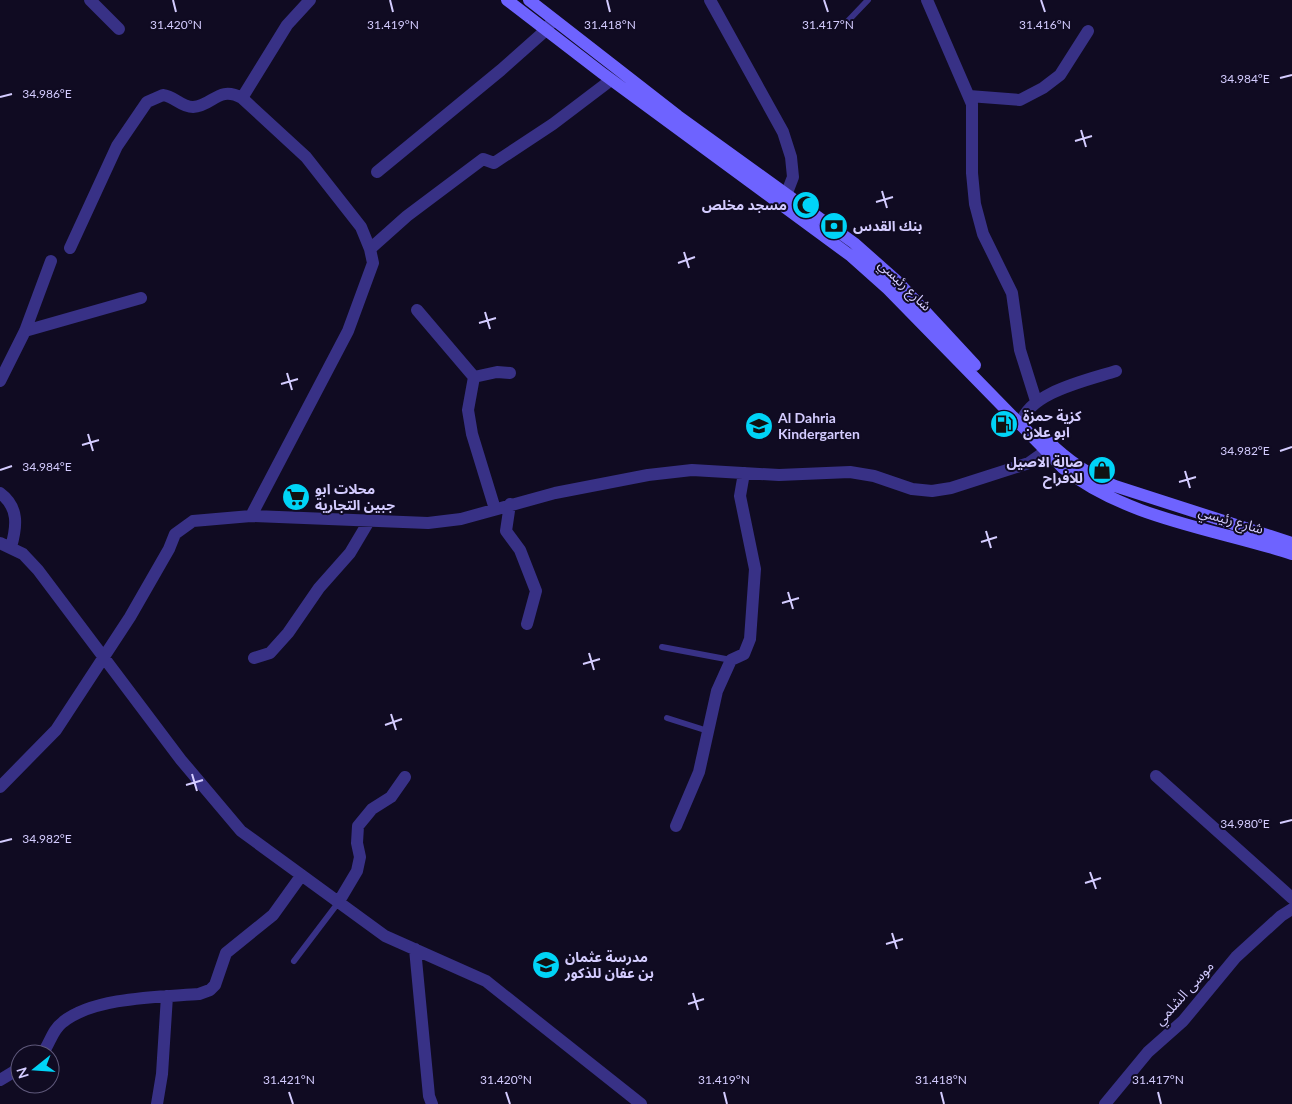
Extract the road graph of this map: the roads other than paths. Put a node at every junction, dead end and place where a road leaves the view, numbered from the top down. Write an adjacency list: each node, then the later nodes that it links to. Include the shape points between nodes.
1 (90, 0): 10 (street)
2 (310, 0): 15 (street, via 287,25)
3 (507, 0): 11 (main road, شارع رئيسي)
4 (529, 0): 8 (main road, شارع رئيسي)
5 (710, 0): 17 (street, via 783,132 793,177)
6 (868, 0): 9 (lane)
7 (927, 0): 14 (street)
8 (553, 19): 11 (street); 17 (main road, شارع رئيسي)
9 (846, 23)
10 (119, 29)
11 (546, 30): 13 (main road, شارع رئيسي); 16 (street)
12 (1088, 31): 14 (street, via 1060,75 1043,88 1020,100)
13 (611, 80): 17 (main road, شارع رئيسي); 19 (street, via 494,163 482,159 406,216)
14 (969, 96): 28 (street, via 972,104 975,204 983,234 1012,293 1020,350)
15 (242, 98): 18 (street, via 224,94 196,107 185,106 166,96 156,96 146,102 117,146); 19 (street, via 306,157 361,227)
16 (377, 172)
17 (785, 200): 29 (main road, شارع رئيسي, via 854,243 898,282)
18 (70, 248)
19 (370, 249): 35 (street, via 372,271 348,331)
20 (51, 261): 23 (street)
21 (141, 298): 23 (street)
22 (417, 310): 26 (street)
23 (24, 331): 27 (street)
24 (1116, 371): 28 (street, via 1074,384)
25 (510, 373): 26 (street)
26 (474, 377): 34 (street, via 468,410)
27 (0, 381)
28 (1036, 401): 29 (street)
29 (1022, 421): 30 (main road, شارع رئيسي)
30 (1049, 448): 31 (street, via 1029,463 932,491 912,489 862,473); 37 (main road, شارع رئيسي, via 1090,476 1115,486); 39 (main road, شارع رئيسي, via 1083,484 1107,497)
31 (744, 473): 33 (street, via 692,470 648,475); 44 (street, via 740,496 755,569 753,604 750,639 744,654)
32 (0, 493): 38 (street, via 10,503 15,516 16,529)
33 (510, 504): 34 (street); 40 (street, via 506,531 520,550 536,591)
34 (495, 509): 36 (street, via 462,519 428,523)
35 (251, 516): 36 (street); 43 (street, via 200,520 178,530)
36 (369, 521): 42 (street, via 350,553 319,588 288,633 270,653)
37 (1292, 543)
38 (6, 545): 43 (street, via 38,570)
39 (1292, 554)
40 (527, 624)
41 (662, 647): 44 (lane)
42 (254, 658)
43 (105, 659): 49 (street, via 56,730); 51 (street, via 181,760 241,831)
44 (731, 660): 46 (street, via 717,690)
45 (667, 718): 46 (lane)
46 (708, 731): 50 (street, via 699,772)
47 (1156, 776): 52 (street)
48 (405, 777): 53 (street, via 391,797 372,809 358,826 359,864)
49 (0, 787)
50 (676, 826)
51 (301, 876): 53 (street); 57 (street, via 273,915 226,953 213,987 199,994)
52 (1292, 898)
53 (338, 903): 55 (street, via 385,936); 56 (lane)
54 (1292, 909): 62 (street, موسى الشلمي, via 1236,957 1183,1021 1148,1052)
55 (415, 949): 60 (street); 61 (street, via 486,981)
56 (294, 961)
57 (167, 996): 58 (street, via 118,1000 74,1016 58,1026); 59 (street)
58 (48, 1044)
59 (157, 1104)
60 (432, 1104)
61 (640, 1104)
62 (1105, 1104)

